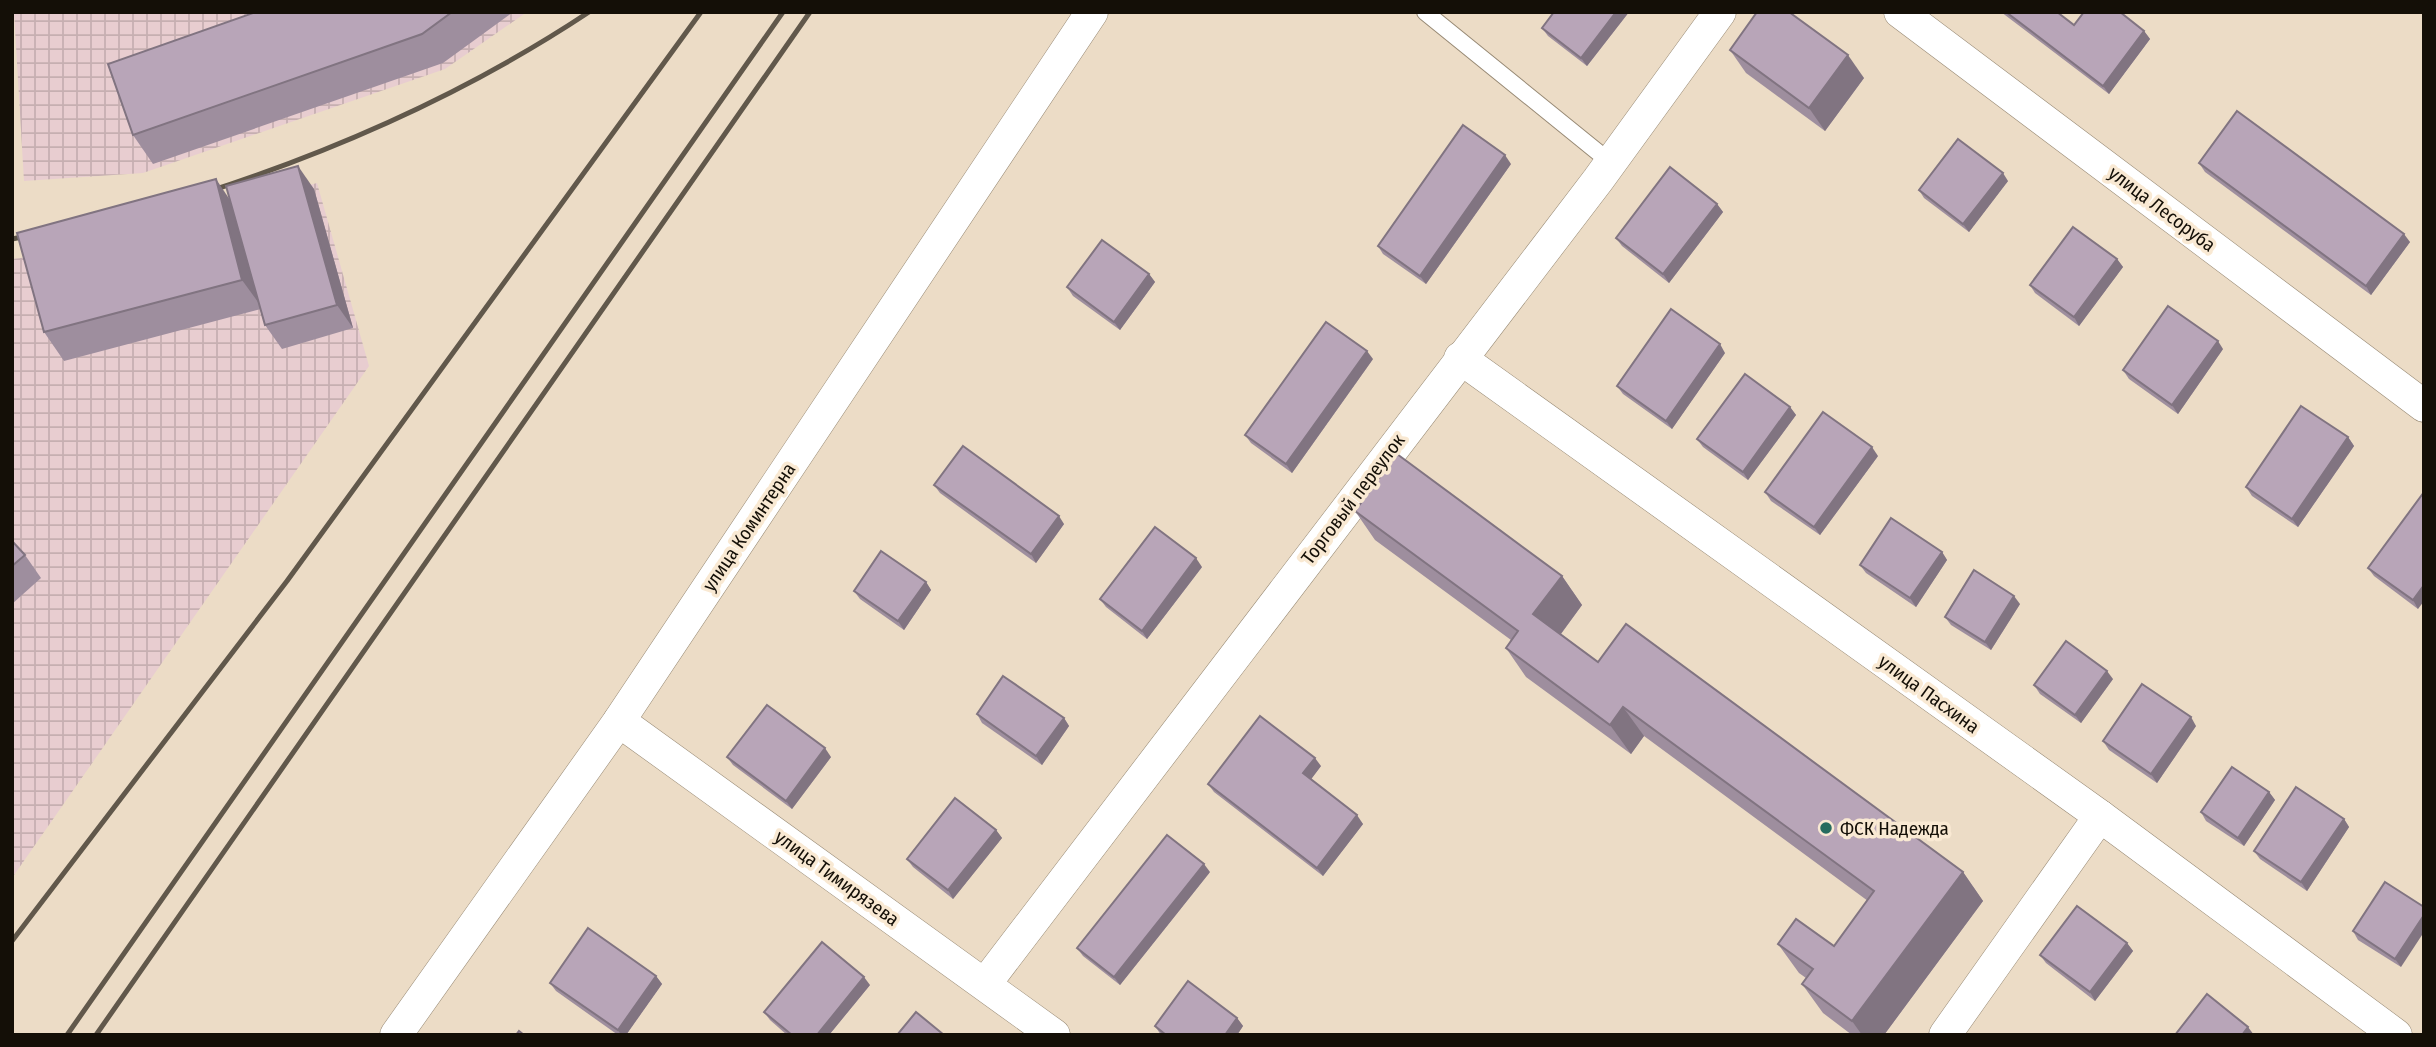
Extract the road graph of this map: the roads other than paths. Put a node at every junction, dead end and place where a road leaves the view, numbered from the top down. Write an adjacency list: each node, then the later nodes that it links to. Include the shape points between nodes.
1 (1092, 12): 8 (street, улица Коминтерна)
2 (1425, 12): 5 (lane)
3 (1720, 12): 5 (street, Торговый переулок)
4 (1900, 12): 7 (street, улица Лесоруба)
5 (1611, 162): 6 (street, Торговый переулок)
6 (1460, 358): 9 (street, улица Пасхина); 10 (street, Торговый переулок)
7 (2424, 406)
8 (619, 721): 10 (street, улица Тимирязева); 11 (street, улица Коминтерна)
9 (2099, 816): 13 (street); 14 (street, улица Пасхина)
10 (985, 985): 12 (street, улица Тимирязева)
11 (396, 1035)
12 (1054, 1035)
13 (1945, 1035)
14 (2396, 1035)

